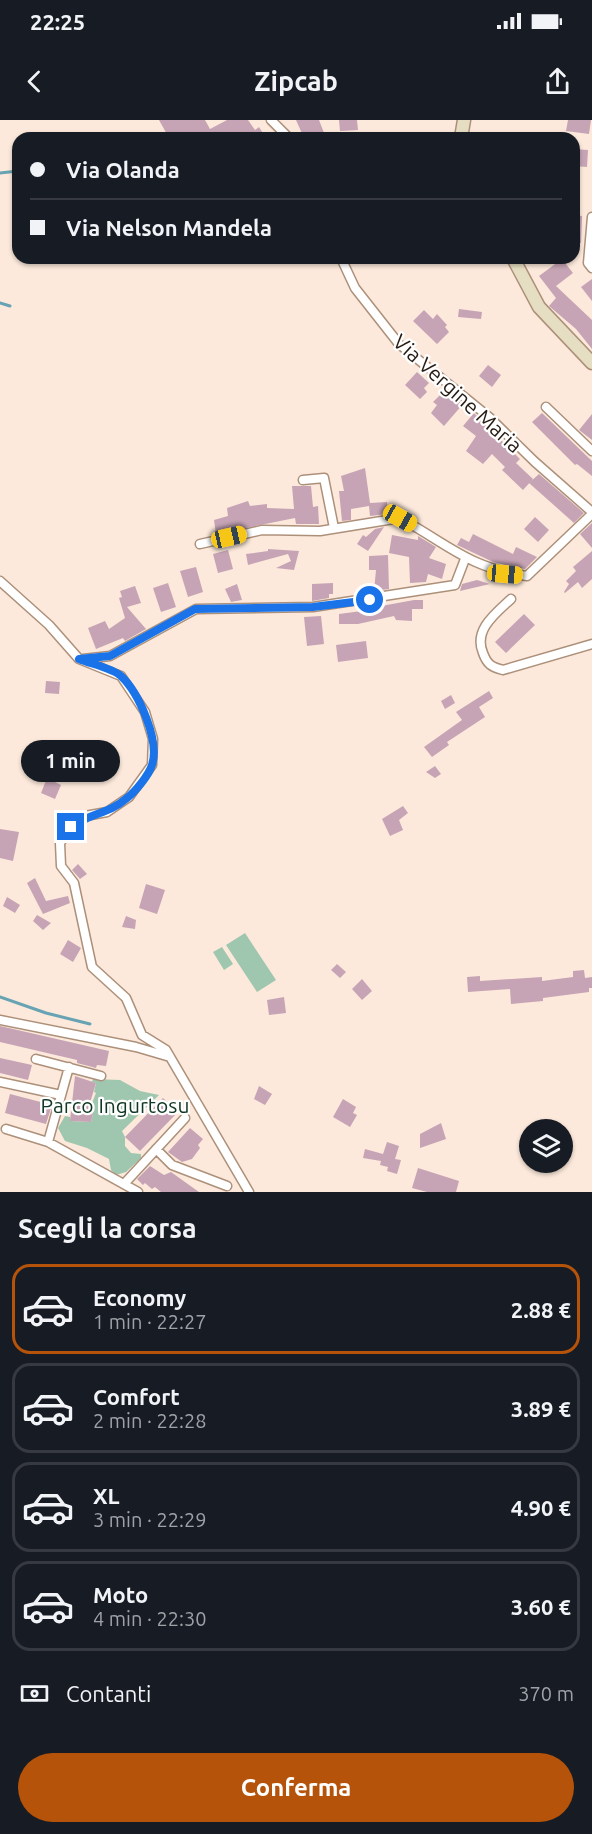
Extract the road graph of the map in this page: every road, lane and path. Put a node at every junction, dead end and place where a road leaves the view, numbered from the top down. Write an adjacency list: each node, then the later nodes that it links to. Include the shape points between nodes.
1 (271, 120): 2 (street)
2 (283, 132)
3 (592, 217): 6 (street, via 588,263)
4 (344, 264): 11 (street, Via Vergine Maria, via 355,288 399,344 489,417)
5 (516, 264): 7 (main road, via 539,307)
6 (592, 268)
7 (592, 363)
8 (546, 407): 9 (street)
9 (592, 451)
10 (303, 480): 12 (street, via 324,478)
11 (592, 513): 14 (street, via 527,576 505,574)
12 (334, 528): 13 (street, via 262,530); 14 (street, via 400,518)
13 (200, 544)
14 (465, 560): 18 (street, via 455,585 313,607 195,609 110,656)
15 (0, 581): 18 (street)
16 (511, 599): 17 (street, via 480,637 486,662 493,668 503,670)
17 (592, 644)
18 (79, 659): 20 (street, via 121,676 145,712 153,740 152,765 129,797 107,812 85,816 71,827 60,843 61,866 75,883 92,967 126,998 142,1035 166,1050)
19 (0, 1020): 20 (street)
20 (170, 1057): 33 (street)
21 (36, 1059): 22 (street)
22 (69, 1067): 23 (street); 25 (street)
23 (101, 1076)
24 (0, 1082): 25 (street)
25 (62, 1095): 28 (street)
26 (185, 1118): 29 (street)
27 (6, 1129): 28 (street)
28 (48, 1142): 30 (street)
29 (156, 1149): 30 (street); 31 (street, via 172,1165)
30 (124, 1184): 32 (street)
31 (227, 1186)
32 (138, 1192)
33 (249, 1192)

